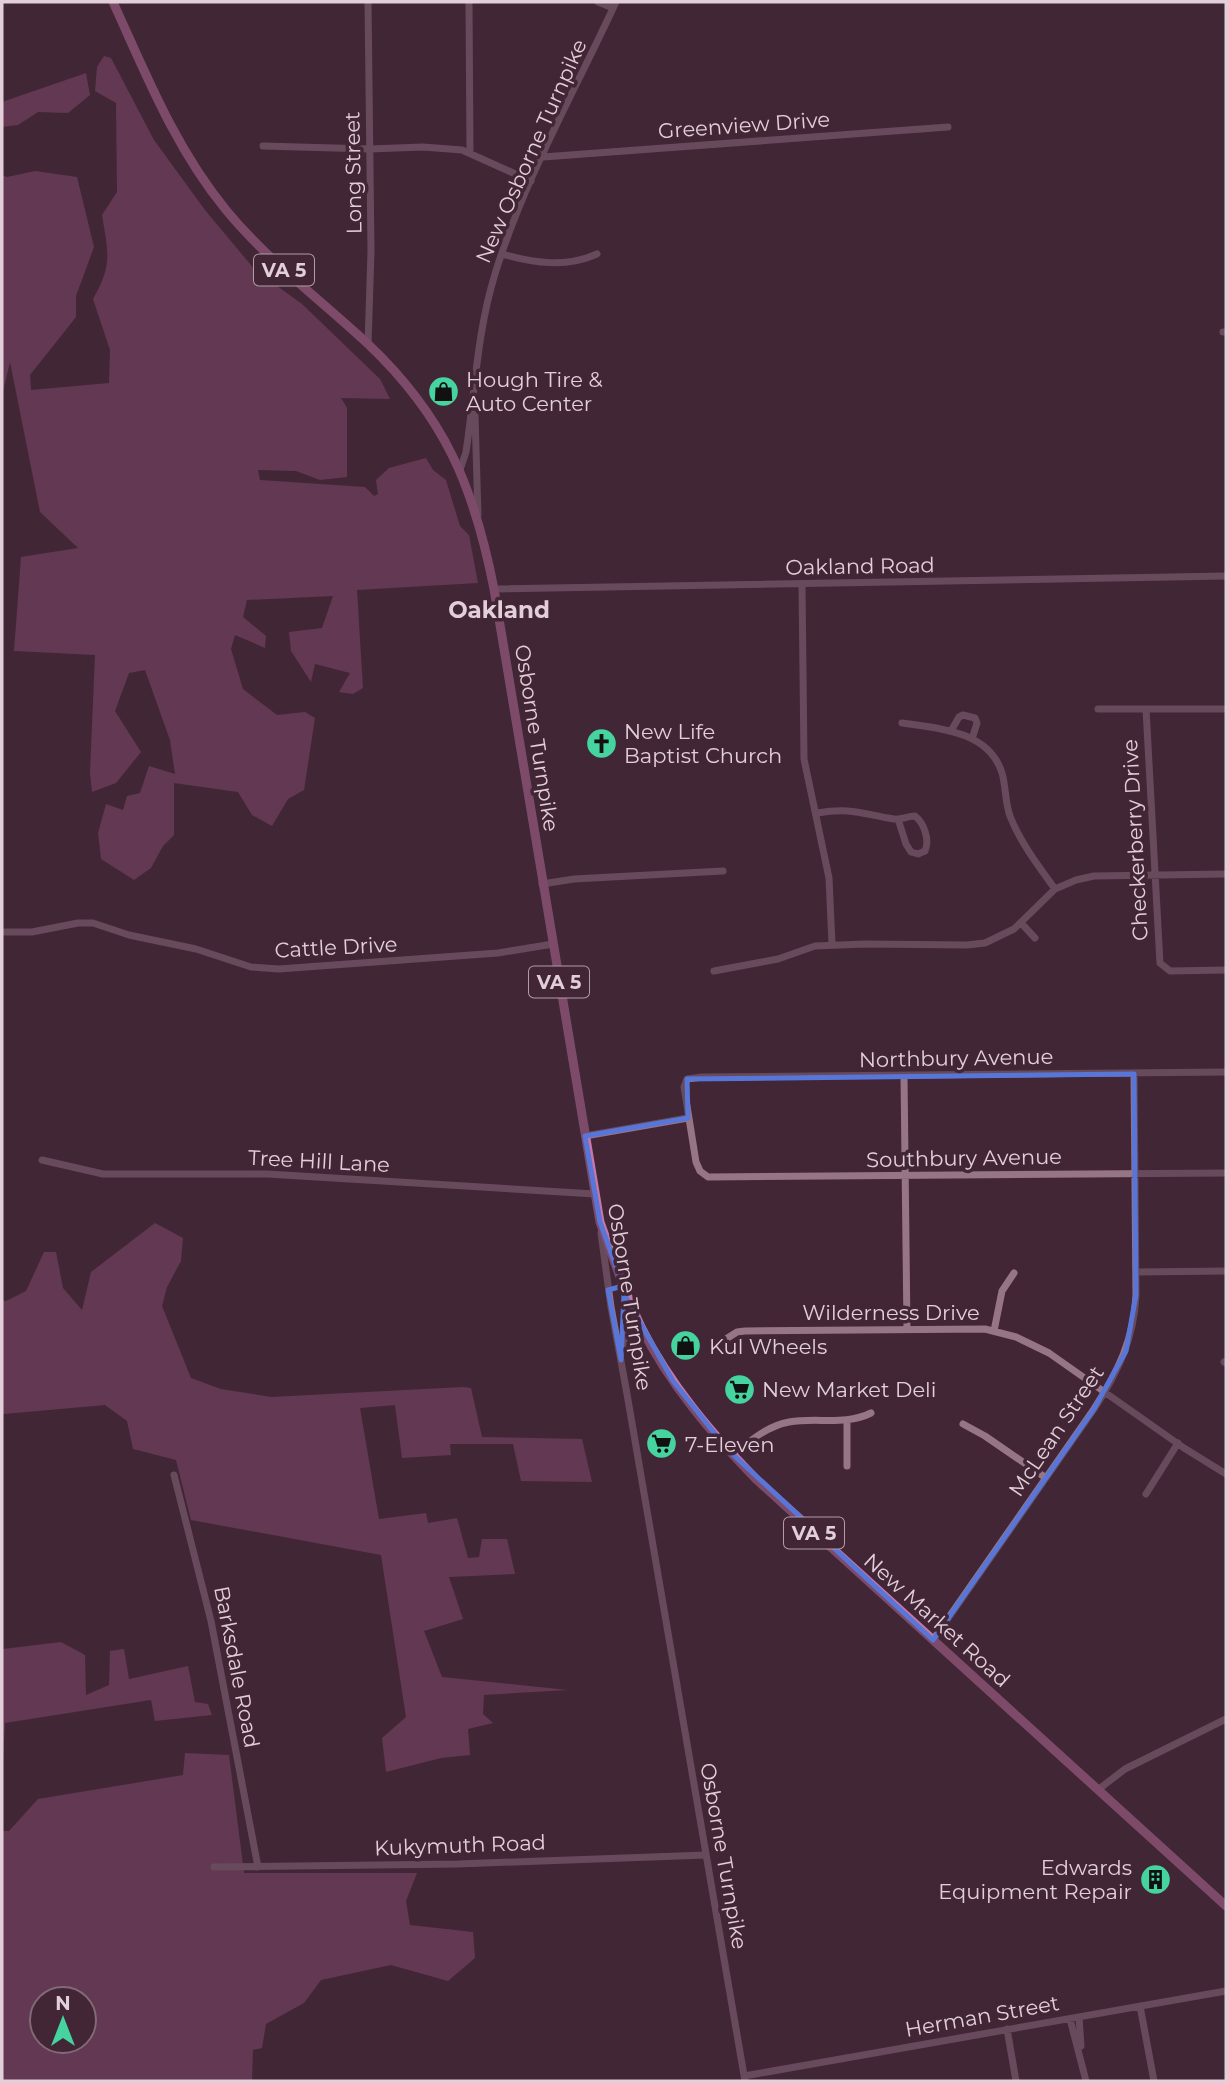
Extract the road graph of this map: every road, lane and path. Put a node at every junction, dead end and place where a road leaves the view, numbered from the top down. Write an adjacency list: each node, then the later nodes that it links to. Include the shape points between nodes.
1 (113, 2): 14 (main road, VA 5, via 171,127 225,208 265,253)
2 (368, 2): 8 (street, Long Street)
3 (470, 2): 9 (street)
4 (598, 2): 5 (street)
5 (615, 5): 10 (street, New Osborne Turnpike)
6 (948, 127): 10 (street, Greenview Drive)
7 (263, 146): 8 (street)
8 (370, 149): 9 (street); 14 (street, Long Street)
9 (470, 152): 11 (street)
10 (543, 157): 11 (street, New Osborne Turnpike)
11 (531, 181): 12 (street, New Osborne Turnpike)
12 (502, 254): 13 (street, via 575,262); 15 (street, New Osborne Turnpike, via 484,319)
13 (597, 254)
14 (368, 344): 17 (main road, VA 5, via 408,386)
15 (474, 400): 16 (street, New Osborne Turnpike); 19 (street, New Osborne Turnpike)
16 (468, 436): 17 (street, via 463,445); 18 (street, New Osborne Turnpike)
17 (451, 449): 18 (main road, VA 5)
18 (460, 470): 19 (main road, VA 5)
19 (478, 519): 22 (main road, Osborne Turnpike / VA 5)
20 (1226, 576): 21 (street, Oakland Road)
21 (802, 584): 22 (street, Oakland Road); 29 (street, via 804,759)
22 (494, 589): 34 (main road, Osborne Turnpike / VA 5)
23 (1098, 709): 24 (street)
24 (1146, 709): 25 (street); 33 (street, Checkerberry Drive)
25 (1226, 709)
26 (902, 723): 27 (street)
27 (951, 731): 28 (street); 28 (street, via 959,718 975,718)
28 (972, 739): 35 (street, via 1001,770 1009,813)
29 (817, 813): 30 (street, via 856,810); 40 (street, via 830,878)
30 (898, 819): 30 (street, via 918,817 928,841 925,851 911,852)
31 (723, 870): 34 (street)
32 (1226, 874): 33 (street)
33 (1154, 875): 35 (street, via 1094,876); 41 (street, Checkerberry Drive, via 1158,954 1164,968)
34 (542, 884): 39 (main road, Osborne Turnpike / VA 5)
35 (1055, 890): 36 (street)
36 (1022, 923): 38 (street); 40 (street, via 1002,937 967,946)
37 (2, 932): 39 (street, Cattle Drive, via 93,923 251,967 279,969 498,953)
38 (1035, 938)
39 (553, 944): 47 (main road, Osborne Turnpike / VA 5)
40 (831, 944): 42 (street)
41 (1226, 970)
42 (714, 971)
43 (1226, 1072): 44 (street, Northbury Avenue)
44 (1134, 1074): 45 (street, Northbury Avenue); 50 (street, McLean Street)
45 (904, 1076): 46 (street, Northbury Avenue, via 687,1079); 51 (street)
46 (688, 1118): 47 (street); 51 (street, Southbury Avenue, via 697,1166 703,1175)
47 (585, 1136): 52 (main road, Osborne Turnpike / VA 5)
48 (42, 1160): 52 (street, Tree Hill Lane, via 103,1174 267,1174)
49 (1226, 1172): 50 (street, Southbury Avenue)
50 (1135, 1174): 51 (street, Southbury Avenue); 55 (street, McLean Street)
51 (906, 1177): 60 (street)
52 (596, 1194): 53 (main road, Osborne Turnpike / VA 5)
53 (600, 1222): 57 (main road, New Market Road / VA 5); 58 (street, Osborne Turnpike)
54 (1226, 1271): 55 (street)
55 (1136, 1272): 64 (street, McLean Street, via 1130,1338)
56 (1014, 1273): 61 (street, via 1002,1291)
57 (623, 1286): 58 (street); 59 (main road, New Market Road / VA 5)
58 (608, 1290): 63 (street, Osborne Turnpike)
59 (642, 1328): 63 (street, via 623,1339); 69 (main road, New Market Road / VA 5, via 683,1395)
60 (907, 1329): 61 (street, Wilderness Drive); 62 (street, Wilderness Drive, via 746,1331)
61 (994, 1331): 64 (street, Wilderness Drive, via 1041,1348)
62 (726, 1339)
63 (621, 1360): 78 (street, Osborne Turnpike)
64 (1105, 1392): 68 (street, Wilderness Drive); 73 (street, McLean Street)
65 (871, 1413): 66 (street)
66 (847, 1420): 69 (street, via 805,1420 776,1426); 70 (street)
67 (963, 1424): 73 (street)
68 (1178, 1443): 71 (street, Wilderness Drive); 74 (street)
69 (733, 1455): 75 (main road, New Market Road / VA 5)
70 (847, 1466)
71 (1226, 1474)
72 (174, 1475): 80 (street, Barksdale Road, via 211,1621)
73 (1046, 1478): 75 (street, McLean Street)
74 (1146, 1494)
75 (933, 1640): 77 (main road, New Market Road / VA 5)
76 (1226, 1719): 77 (street, via 1132,1765)
77 (1099, 1789): 81 (main road, New Market Road / VA 5)
78 (706, 1855): 80 (street, Kukymuth Road); 88 (street, Osborne Turnpike)
79 (214, 1867): 80 (street, Kukymuth Road)
80 (258, 1867)
81 (1226, 1906)
82 (1226, 1992): 83 (street, Herman Street)
83 (1140, 2006): 84 (street, Herman Street); 91 (street)
84 (1079, 2017): 85 (street, Herman Street); 87 (street)
85 (1070, 2019): 86 (street, Herman Street); 87 (street)
86 (1007, 2029): 88 (street, Herman Street); 89 (street)
87 (1081, 2057): 90 (street)
88 (744, 2078)
89 (1016, 2081)
90 (1086, 2081)
91 (1154, 2081)

